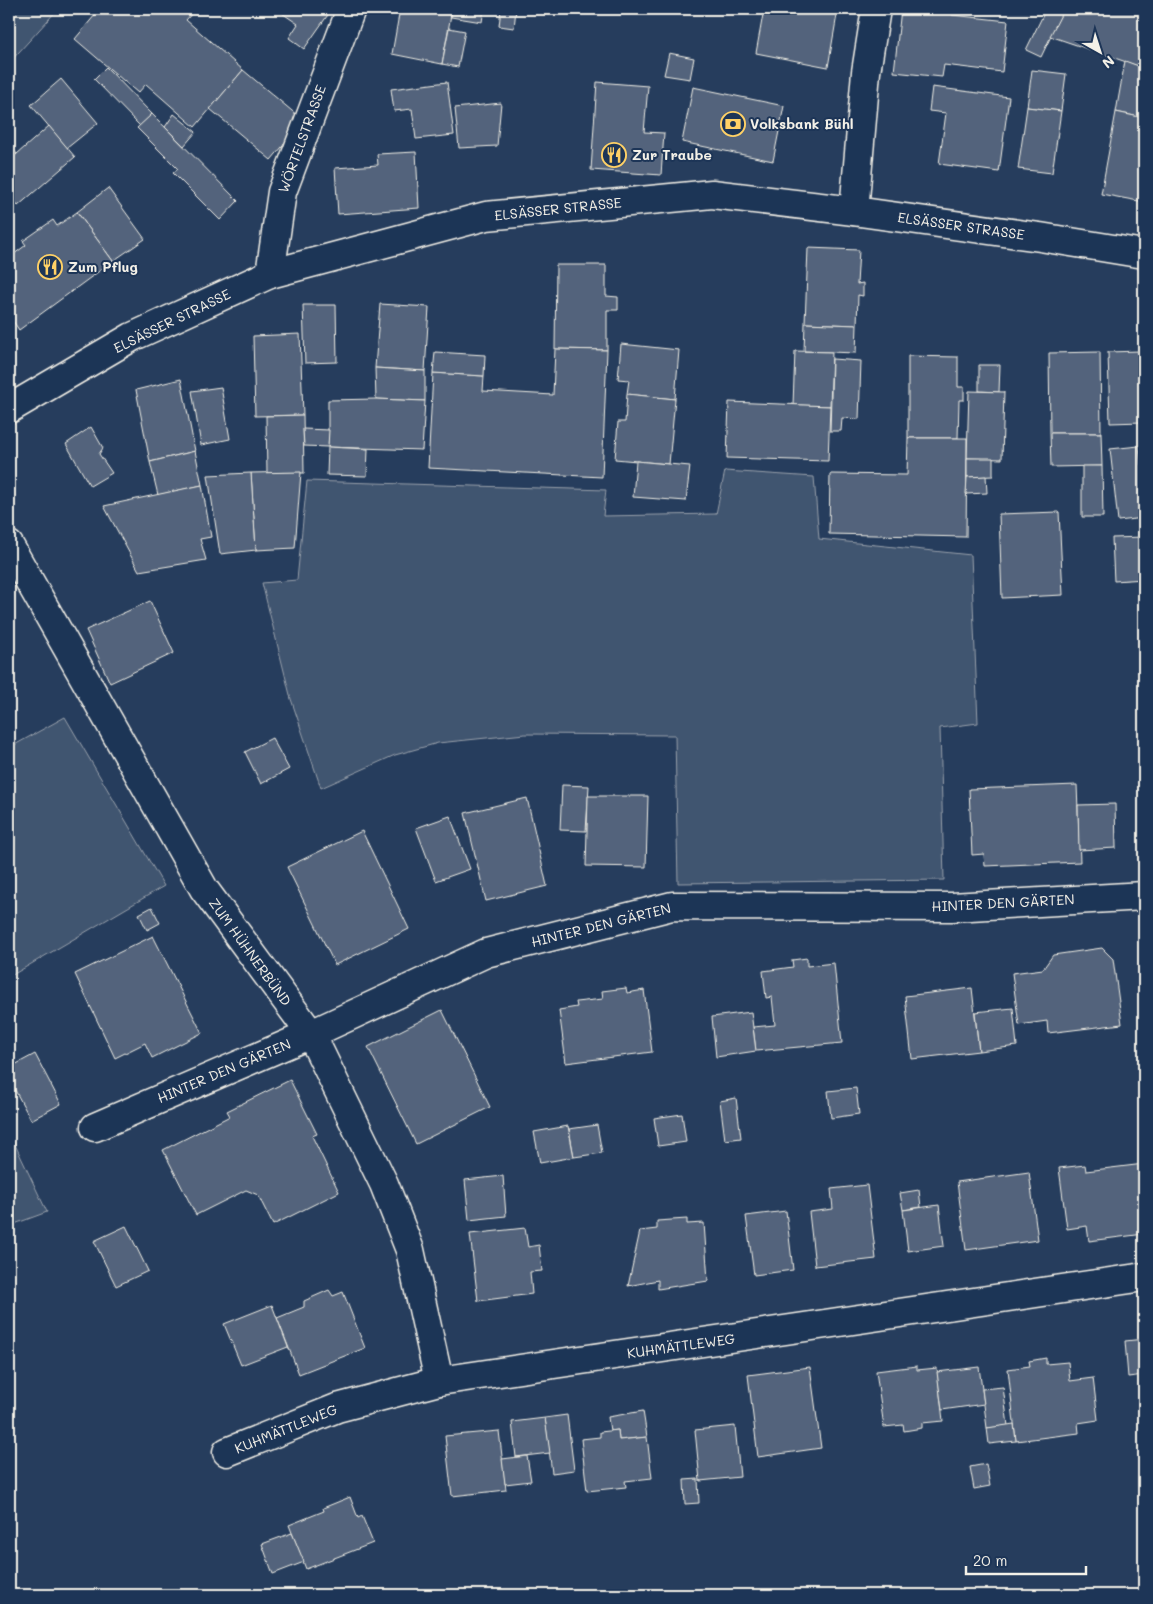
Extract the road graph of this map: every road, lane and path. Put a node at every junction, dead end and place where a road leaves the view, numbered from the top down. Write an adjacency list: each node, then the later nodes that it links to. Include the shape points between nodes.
1 (351, 9): 5 (street, WÖRTELSTRASSE, via 282,192)
2 (876, 9): 3 (street, via 866,72)
3 (854, 211): 4 (street, ELSÄSSER STRASSE); 5 (street, ELSÄSSER STRASSE, via 712,194 486,216)
4 (1144, 254)
5 (270, 274): 6 (street, ELSÄSSER STRASSE, via 132,337)
6 (9, 410)
7 (9, 545): 9 (street, ZUM HÜHNERBÜND, via 204,889)
8 (1144, 896): 9 (street, HINTER DEN GÄRTEN, via 952,907 672,906 486,953)
9 (311, 1034): 10 (street, HINTER DEN GÄRTEN); 12 (street, ZUM HÜHNERBÜND, via 384,1184 410,1250)
10 (95, 1127)
11 (1144, 1277): 12 (street, KUHMÄTTLEWEG)
12 (439, 1381): 13 (street, KUHMÄTTLEWEG, via 337,1408)
13 (227, 1452)

